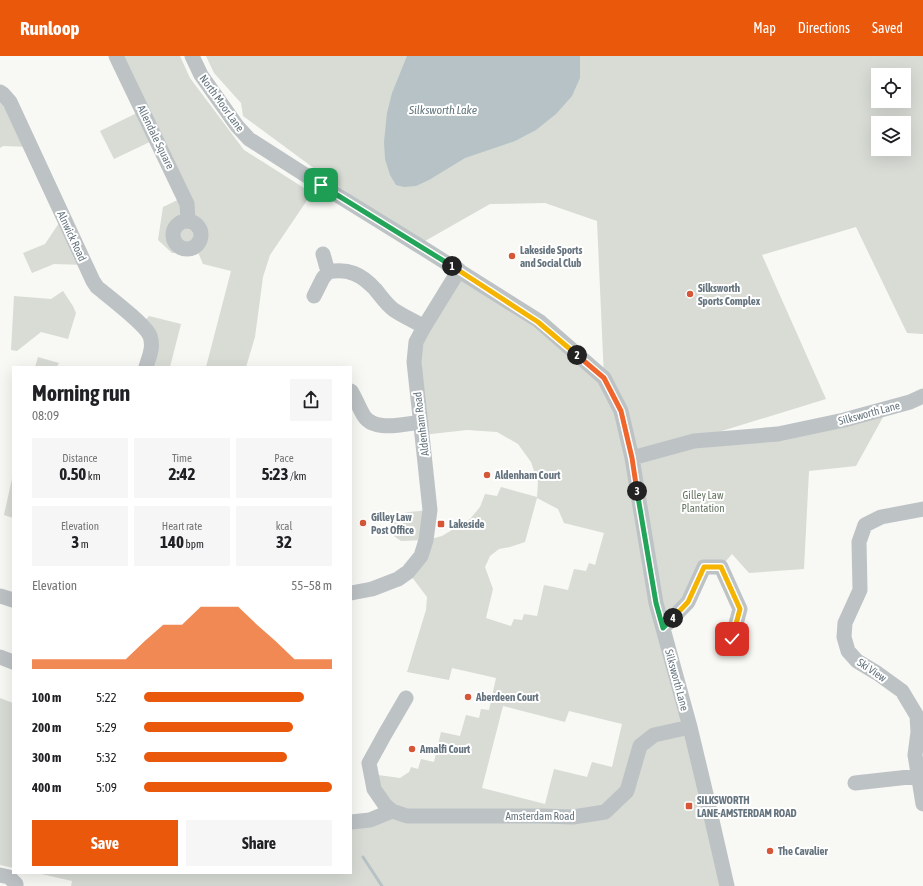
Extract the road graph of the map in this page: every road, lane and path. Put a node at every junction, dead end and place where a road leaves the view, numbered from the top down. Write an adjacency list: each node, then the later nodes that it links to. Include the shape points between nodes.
1 (116, 56): 4 (street, Allendale Square, via 187,204)
2 (192, 56): 6 (street, North Moor Lane, via 205,81 249,139)
3 (0, 92): 10 (street, Alnwick Road, via 10,102 93,281 150,335 152,348)
4 (188, 220)
5 (322, 254): 7 (street)
6 (459, 270): 9 (street, Aldenham Road); 14 (street, North Moor Lane, via 538,322 604,378 621,411)
7 (328, 272): 8 (street); 9 (street, via 350,271 359,275 376,289 394,310)
8 (314, 296)
9 (424, 327): 13 (street, Aldenham Road, via 416,342 414,362)
10 (146, 366)
11 (352, 392): 13 (street, via 367,420 373,424 382,426)
12 (923, 396): 14 (street, Silksworth Lane, via 837,422 778,434 694,442)
13 (420, 422): 16 (street, Aldenham Road, via 430,510 429,526 421,556 408,572 398,579 372,589)
14 (632, 458): 19 (street, Silksworth Lane, via 656,603)
15 (923, 508): 25 (street, Ski View, via 881,517 865,525 859,542 860,590 845,623 844,637 848,651 857,661 902,691 917,716 915,755)
16 (352, 593)
17 (0, 596): 18 (street)
18 (12, 600)
19 (663, 628): 20 (street, via 688,602 704,567 721,567 740,609); 24 (street, Silksworth Lane)
20 (732, 639)
21 (0, 657): 22 (street)
22 (12, 662)
23 (406, 698): 28 (street, via 369,763 374,790)
24 (690, 727): 28 (street, Amsterdam Road, via 654,735 640,746 627,791 605,812 573,817 407,816); 32 (street, Silksworth Lane)
25 (918, 776): 26 (street); 27 (street, Ski View)
26 (855, 783)
27 (923, 804)
28 (392, 811): 29 (street, via 370,820)
29 (352, 822)
30 (0, 875): 31 (street, via 9,877)
31 (16, 886)
32 (727, 886)

